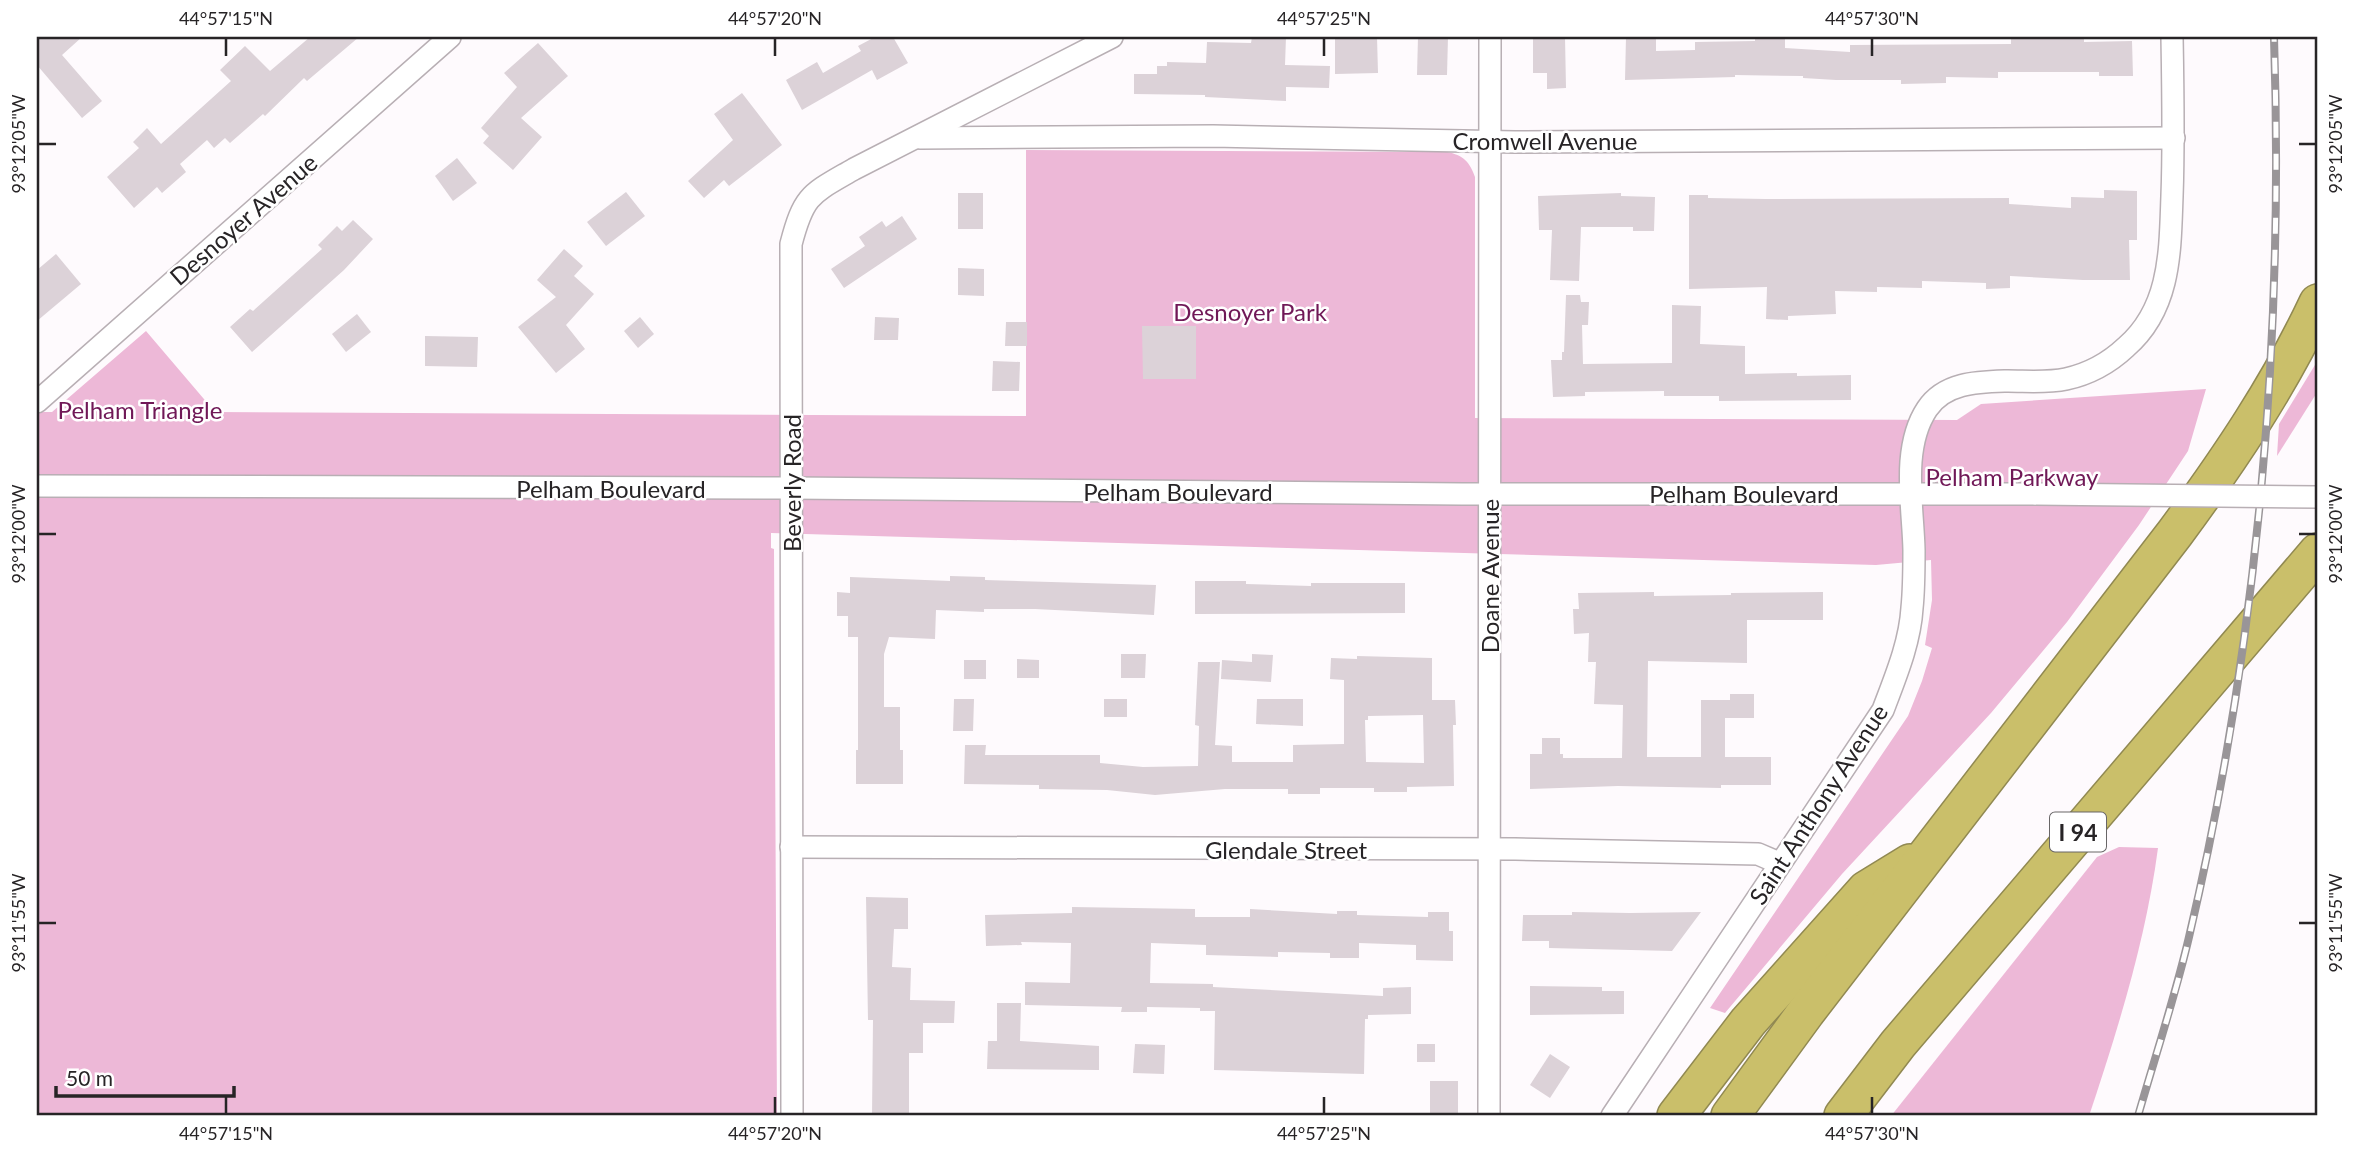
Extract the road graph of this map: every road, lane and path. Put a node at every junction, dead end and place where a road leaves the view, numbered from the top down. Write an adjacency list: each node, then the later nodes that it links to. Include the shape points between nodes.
1 (450, 37): 9 (street, Desnoyer Avenue)
2 (1112, 37): 5 (street, Beverly Road)
3 (1490, 37): 7 (street, Doane Avenue)
4 (2172, 37): 6 (street, Saint Anthony Avenue)
5 (916, 138): 7 (street, Cromwell Avenue, via 1213,136); 11 (street, Beverly Road, via 814,192 799,214 791,244)
6 (2174, 138): 7 (street, Cromwell Avenue); 12 (street, Saint Anthony Avenue, via 2169,260 2152,318 2138,337 2093,370 2067,379 1976,382 1943,393 1921,419)
7 (1491, 141): 13 (street, Doane Avenue)
8 (2318, 303): 18 (highway, via 2295,352 2230,458)
9 (37, 402)
10 (37, 486): 11 (street, Pelham Boulevard)
11 (791, 488): 13 (street, Pelham Boulevard); 16 (street, Beverly Road)
12 (1911, 493): 13 (street, Pelham Boulevard); 14 (street, Pelham Boulevard, bridge); 19 (street, Saint Anthony Avenue, via 1912,611 1896,676 1883,710)
13 (1489, 494): 17 (street, Doane Avenue)
14 (2318, 497)
15 (2318, 552): 25 (highway, I 94, via 1898,1044)
16 (791, 847): 17 (street, Glendale Street); 20 (street, Beverly Road)
17 (1490, 849): 19 (street, Glendale Street, via 1758,854); 21 (street, Doane Avenue)
18 (1932, 850): 23 (highway, via 1866,890 1748,1022); 24 (highway)
19 (1779, 863): 22 (street, Saint Anthony Avenue)
20 (792, 1116)
21 (1489, 1116)
22 (1612, 1116)
23 (1675, 1116)
24 (1730, 1116)
25 (1843, 1116)

